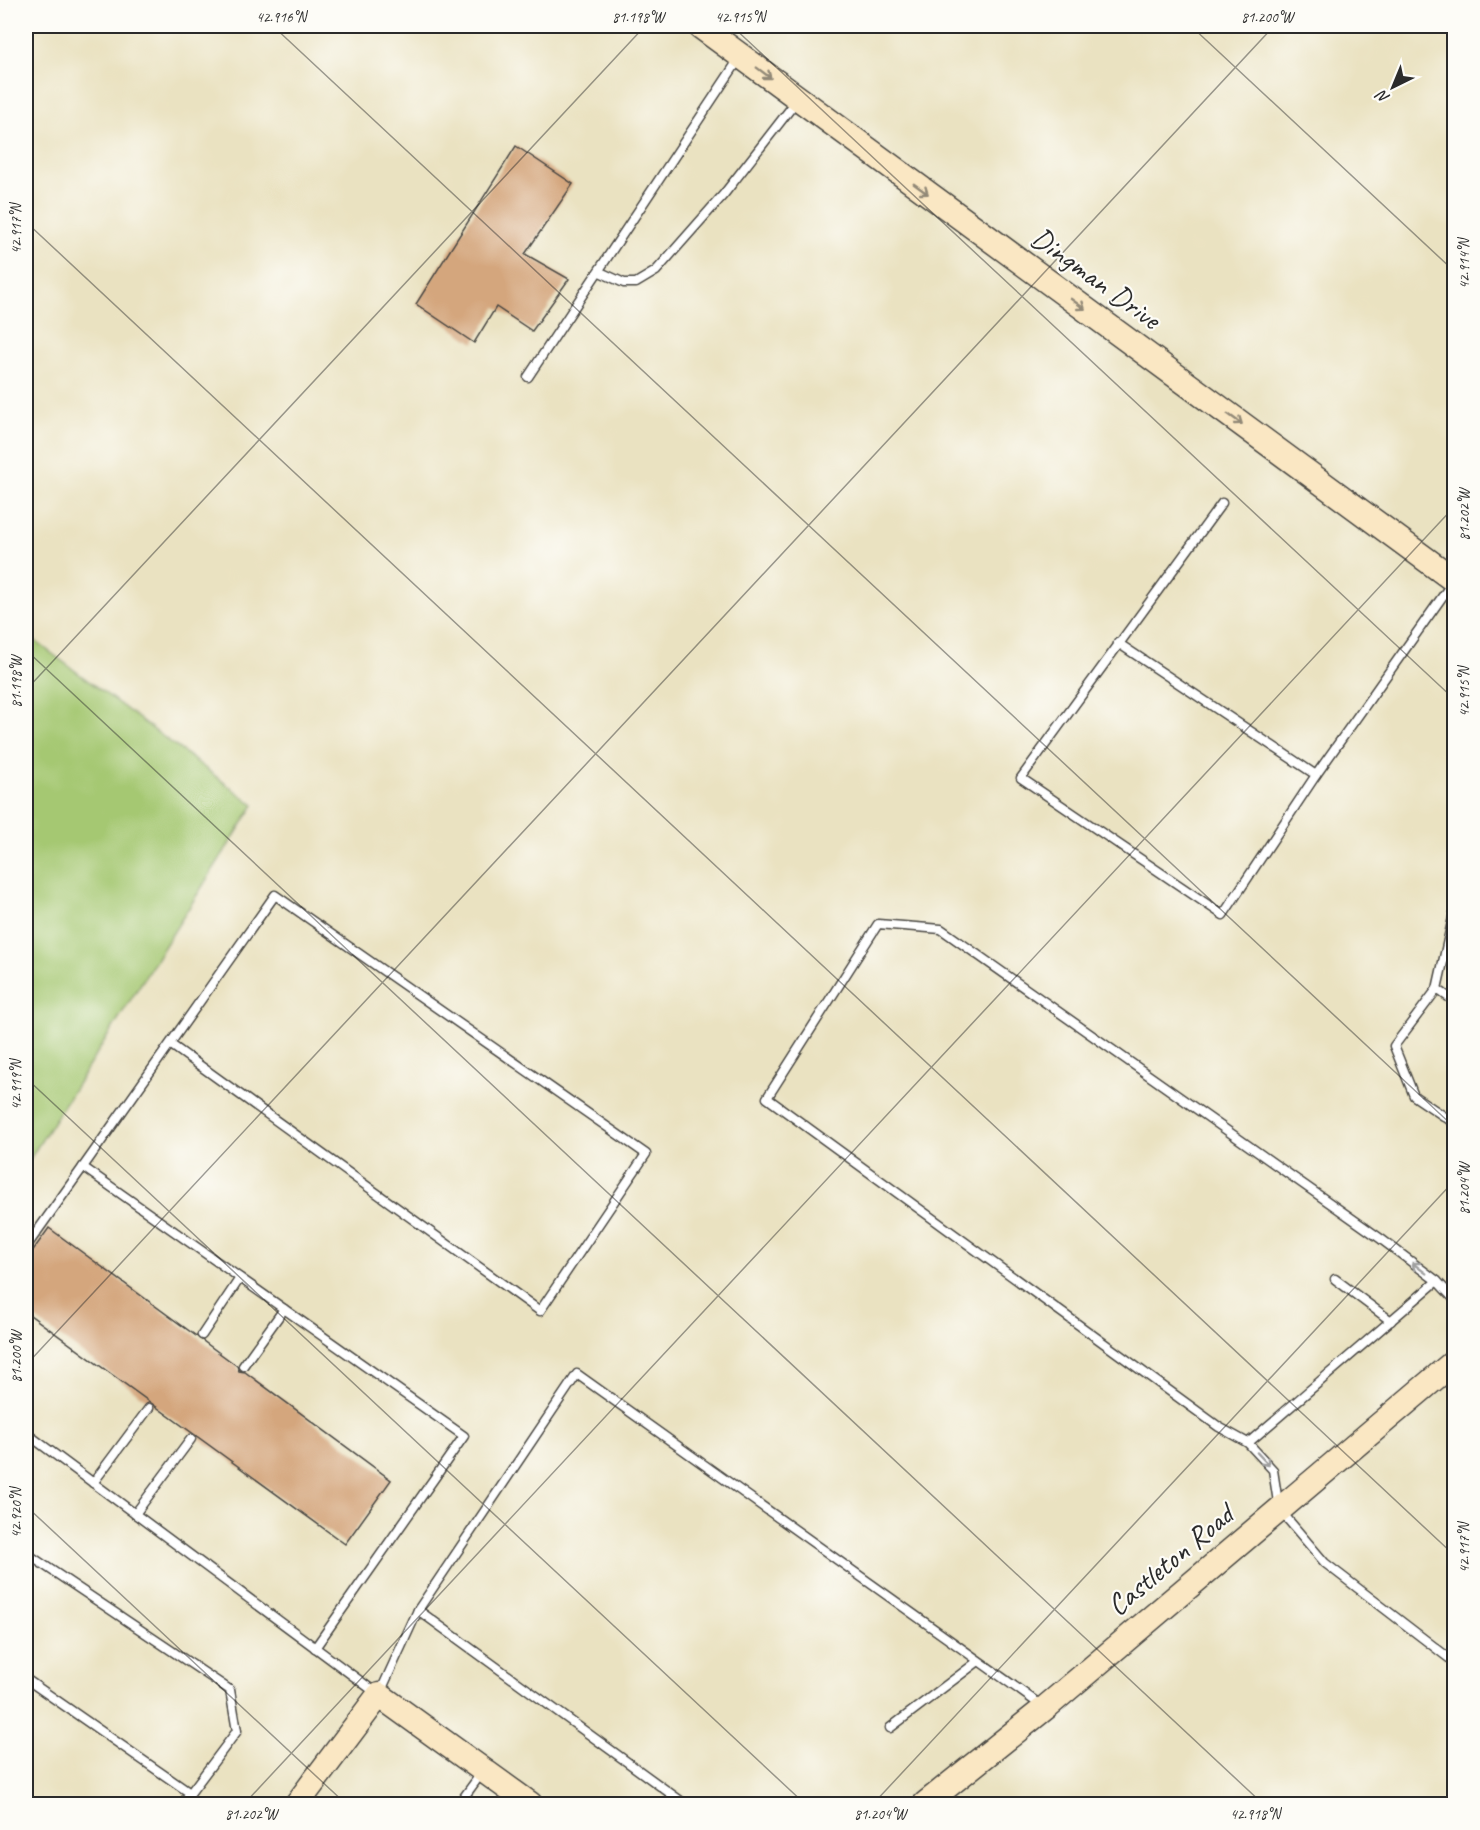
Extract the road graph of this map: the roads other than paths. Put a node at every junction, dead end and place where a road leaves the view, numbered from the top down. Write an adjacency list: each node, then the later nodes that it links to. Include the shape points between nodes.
1 (700, 26): 2 (street, Dingman Drive)
2 (741, 56): 3 (street, Dingman Drive, one-way to 3); 4 (lane)
3 (798, 99): 4 (lane, via 724,194 656,271 636,283 624,283); 7 (street, Dingman Drive, one-way to 7)
4 (600, 272): 5 (lane)
5 (528, 377)
6 (1222, 503): 8 (lane)
7 (1454, 580): 9 (lane)
8 (1118, 643): 9 (lane); 9 (lane, via 1021,778 1223,915)
9 (1316, 775)
10 (1455, 913): 11 (lane)
11 (1437, 989): 12 (lane); 14 (lane, via 1394,1046 1414,1096)
12 (1455, 1001)
13 (170, 1044): 13 (lane, via 275,894 646,1154 540,1311); 15 (lane)
14 (1455, 1124)
15 (83, 1167): 16 (lane); 17 (lane)
16 (26, 1247)
17 (240, 1278): 21 (lane); 23 (lane)
18 (1335, 1279): 22 (lane)
19 (1437, 1281): 20 (lane); 22 (lane); 29 (lane, one-way to 29, via 941,929 878,924 767,1098 1219,1428)
20 (1455, 1299)
21 (284, 1309): 25 (lane); 35 (lane, via 464,1436)
22 (1391, 1321): 29 (lane)
23 (202, 1335)
24 (1455, 1362): 31 (street, Castleton Road)
25 (243, 1366)
26 (149, 1408): 30 (lane)
27 (26, 1432): 30 (lane)
28 (191, 1439): 32 (lane)
29 (1248, 1443): 31 (lane, one-way to 31, via 1274,1470)
30 (93, 1483): 32 (lane)
31 (1279, 1509): 37 (lane, via 1326,1563); 40 (street, Castleton Road)
32 (135, 1514): 35 (lane)
33 (26, 1553): 43 (lane, via 230,1690 237,1731)
34 (418, 1610): 36 (lane, via 577,1374); 39 (lane); 48 (lane)
35 (315, 1648): 39 (lane)
36 (977, 1662): 40 (lane); 41 (lane)
37 (1455, 1662)
38 (26, 1679): 43 (lane)
39 (379, 1695): 42 (street); 45 (street)
40 (1045, 1708): 49 (street, Castleton Road)
41 (890, 1728)
42 (484, 1771): 46 (lane); 47 (street)
43 (190, 1793): 44 (lane)
44 (182, 1804)
45 (297, 1804)
46 (459, 1804)
47 (530, 1804)
48 (685, 1804)
49 (925, 1804)

